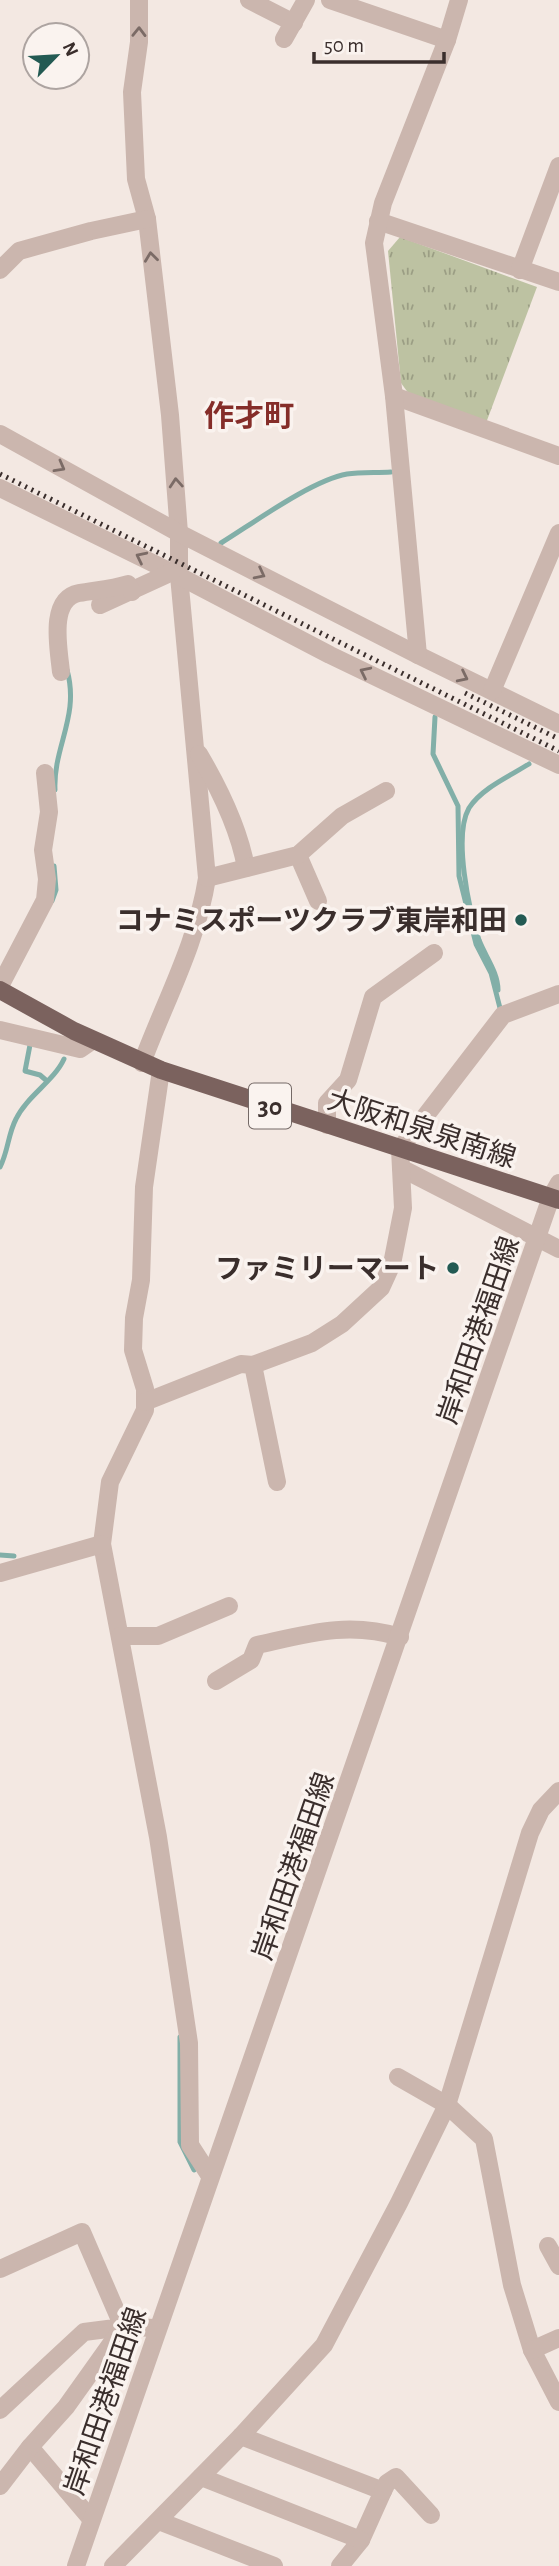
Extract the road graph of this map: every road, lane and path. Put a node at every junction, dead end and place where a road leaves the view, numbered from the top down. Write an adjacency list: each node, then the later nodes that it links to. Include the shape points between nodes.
1 (139, 0): 10 (street, one-way to 1, via 136,179 132,92)
2 (249, 0): 6 (street)
3 (306, 0): 6 (street)
4 (330, 0): 8 (street)
5 (460, 0): 8 (street)
6 (294, 23): 7 (street)
7 (284, 39)
8 (447, 40): 11 (street)
9 (559, 166): 13 (street)
10 (147, 219): 12 (street, via 19,251); 19 (street, one-way to 10)
11 (378, 221): 13 (street); 15 (street, via 374,243)
12 (0, 270)
13 (520, 270): 14 (street)
14 (559, 282)
15 (394, 396): 17 (street); 24 (street)
16 (0, 434): 19 (street, one-way to 19)
17 (559, 456)
18 (0, 488): 21 (street, one-way to 18)
19 (179, 533): 21 (street); 24 (street, one-way to 24)
20 (559, 533): 26 (street)
21 (176, 574): 22 (street); 28 (street); 29 (street, one-way to 21, via 330,655)
22 (130, 588): 23 (street); 25 (street, via 76,593 66,599 58,634)
23 (100, 605)
24 (418, 655): 26 (street, one-way to 26)
25 (61, 672)
26 (492, 691): 27 (street)
27 (559, 724)
28 (195, 748): 33 (street, via 243,847); 34 (street)
29 (559, 765)
30 (45, 773): 37 (street, via 49,812 43,850 45,900)
31 (386, 791): 32 (street, via 342,816)
32 (298, 855): 33 (street); 35 (street)
33 (246, 868): 34 (street)
34 (207, 878): 41 (street, via 203,906 177,981)
35 (318, 901)
36 (434, 953): 43 (street, via 373,997 348,1080 327,1103)
37 (0, 988): 40 (main road, 大阪和泉泉南線 / 30)
38 (559, 994): 44 (street, via 503,1015)
39 (0, 1031): 40 (street, via 80,1049)
40 (93, 1040): 41 (main road, 大阪和泉泉南線 / 30)
41 (142, 1063): 42 (main road, 大阪和泉泉南線 / 30)
42 (161, 1070): 43 (main road, 大阪和泉泉南線 / 30); 50 (street, via 144,1187 141,1280 134,1318 133,1350)
43 (327, 1125): 44 (main road, 大阪和泉泉南線 / 30)
44 (400, 1149): 45 (street); 46 (main road, 大阪和泉泉南線 / 30)
45 (401, 1168): 47 (street); 49 (street, via 399,1236 381,1288 342,1324 312,1343)
46 (556, 1193): 47 (street, 岸和田港福田線)
47 (538, 1239): 48 (street); 56 (street, 岸和田港福田線)
48 (559, 1249)
49 (253, 1365): 50 (street, via 241,1364); 51 (street)
50 (145, 1402): 52 (street, via 110,1482)
51 (277, 1482)
52 (102, 1544): 53 (street); 55 (street)
53 (0, 1573)
54 (229, 1606): 55 (street, via 158,1636)
55 (120, 1636): 61 (street, via 158,1837 189,2043 190,2145)
56 (400, 1637): 57 (street, via 380,1630 334,1629 257,1645 251,1660); 61 (street, 岸和田港福田線)
57 (216, 1681)
58 (559, 1791): 60 (street, via 541,1810 530,1833)
59 (398, 2077): 60 (street)
60 (447, 2105): 68 (street, via 484,2139 512,2285); 71 (street, via 324,2345)
61 (210, 2176): 66 (street, 岸和田港福田線)
62 (548, 2246): 63 (street)
63 (559, 2266)
64 (0, 2269): 65 (street, via 82,2232)
65 (123, 2327): 66 (street); 70 (street, via 84,2332); 72 (street, via 66,2407)
66 (157, 2328): 77 (street, 岸和田港福田線)
67 (559, 2338): 68 (street)
68 (532, 2350): 69 (street)
69 (559, 2402)
70 (0, 2410)
71 (241, 2436): 73 (street); 75 (street)
72 (30, 2447): 74 (street); 77 (street)
73 (201, 2477): 78 (street); 79 (street)
74 (0, 2484)
75 (383, 2491): 76 (street, via 396,2477); 79 (street)
76 (431, 2515)
77 (91, 2519): 80 (street, 岸和田港福田線)
78 (159, 2521): 81 (street); 82 (street)
79 (361, 2540): 83 (street)
80 (76, 2566)
81 (113, 2566)
82 (274, 2566)
83 (340, 2566)

